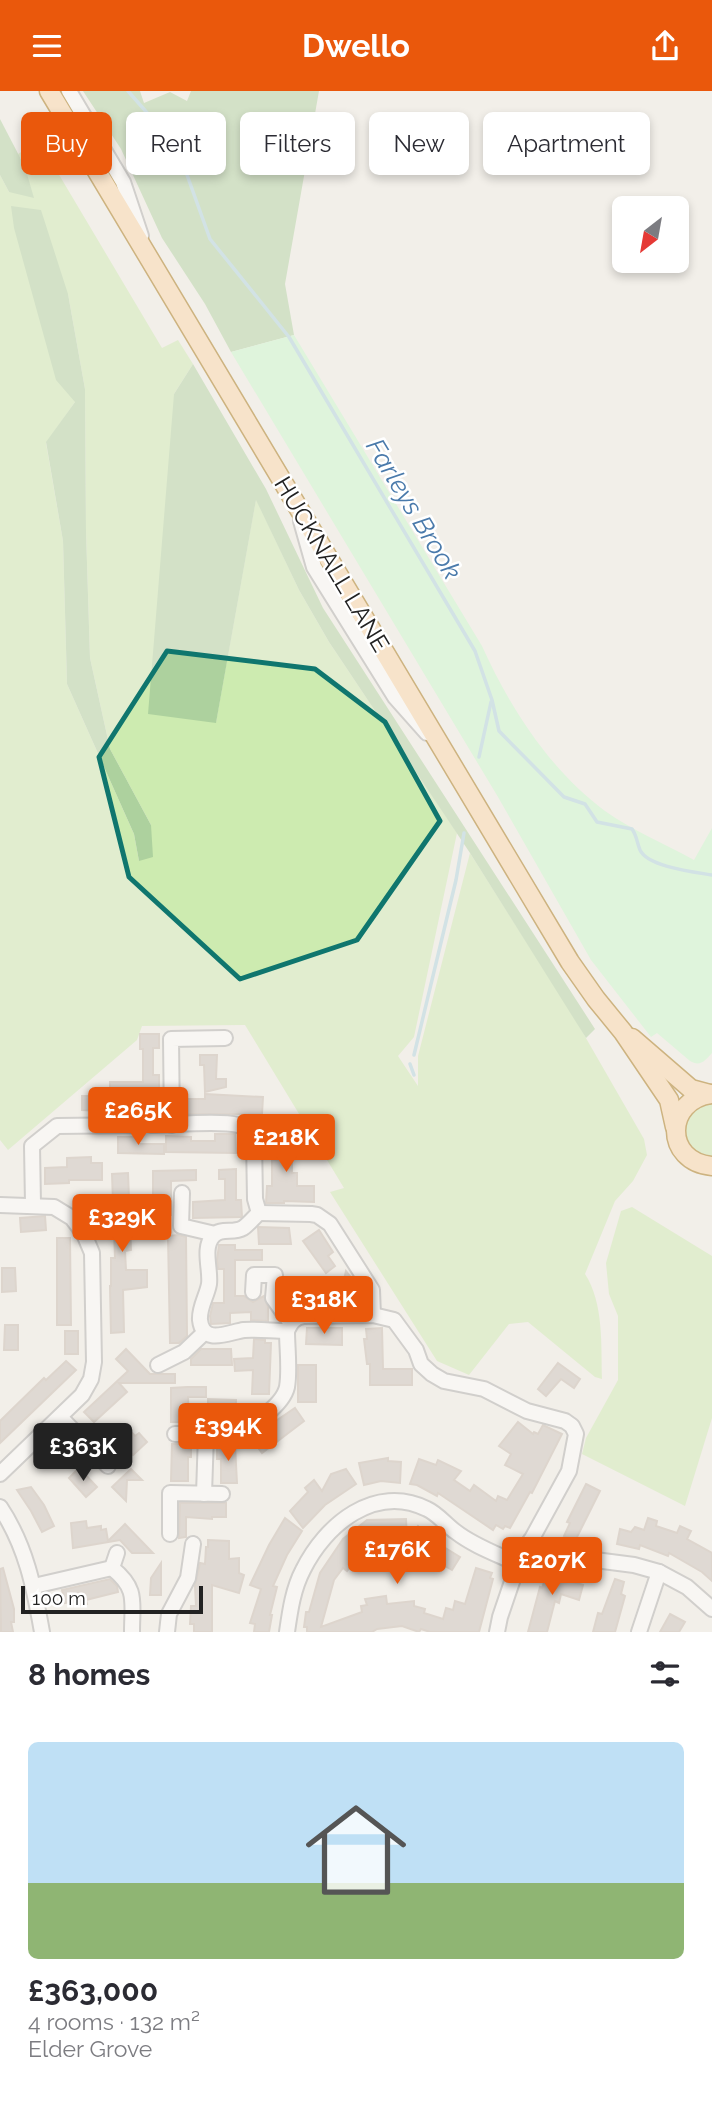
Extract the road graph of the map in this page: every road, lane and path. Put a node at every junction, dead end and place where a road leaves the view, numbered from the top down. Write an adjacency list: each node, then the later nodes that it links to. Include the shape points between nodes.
1 (49, 91): 3 (main road, HUCKNALL LANE)
2 (69, 91): 3 (street, via 123,182)
3 (149, 258): 4 (main road, HUCKNALL LANE, via 570,962)
4 (624, 1032): 6 (main road, HUCKNALL LANE, via 691,1089); 8 (main road, HUCKNALL LANE, via 669,1100)
5 (225, 1038): 7 (street, via 171,1039)
6 (711, 1094): 8 (main road, HUCKNALL LANE, via 686,1104)
7 (172, 1125): 12 (street, via 57,1126 32,1146); 13 (street, via 237,1125 251,1133)
8 (676, 1127): 9 (main road, HUCKNALL LANE, via 682,1151)
9 (709, 1168)
10 (182, 1193): 14 (street, via 181,1226)
11 (0, 1205): 12 (street)
12 (33, 1205): 20 (street, via 54,1207 72,1218 92,1253 91,1378)
13 (258, 1213): 14 (street, via 244,1227); 16 (street, via 311,1214 330,1224 372,1290)
14 (215, 1234): 18 (street, via 208,1246 209,1284 200,1313)
15 (253, 1292): 17 (street, via 254,1275 275,1275 273,1299)
16 (373, 1315): 17 (street, via 304,1316); 29 (street, via 394,1320 421,1364 444,1381 484,1389 527,1411 572,1426 576,1434 569,1471)
17 (289, 1327): 18 (street, via 241,1330 227,1336); 22 (street, via 287,1385 279,1402 240,1431)
18 (205, 1332): 19 (street, via 184,1352)
19 (158, 1365)
20 (61, 1417): 23 (street); 24 (street)
21 (175, 1434): 22 (street)
22 (206, 1434): 25 (street)
23 (107, 1467)
24 (0, 1474)
25 (204, 1494): 26 (street); 28 (street, via 170,1493)
26 (222, 1494)
27 (0, 1507): 33 (street, via 26,1557)
28 (170, 1534)
29 (530, 1541): 31 (street); 32 (street, via 564,1556)
30 (193, 1544): 37 (street, via 188,1578 169,1614)
31 (518, 1564): 38 (street, via 471,1542 429,1509 404,1501 381,1501 359,1509 331,1529 315,1549 302,1572); 39 (street)
32 (659, 1572): 34 (street, via 687,1587); 40 (street)
33 (34, 1586): 35 (street); 36 (street, via 115,1560 131,1589)
34 (712, 1609)
35 (42, 1632)
36 (132, 1632)
37 (167, 1632)
38 (287, 1632)
39 (497, 1632)
40 (639, 1632)

